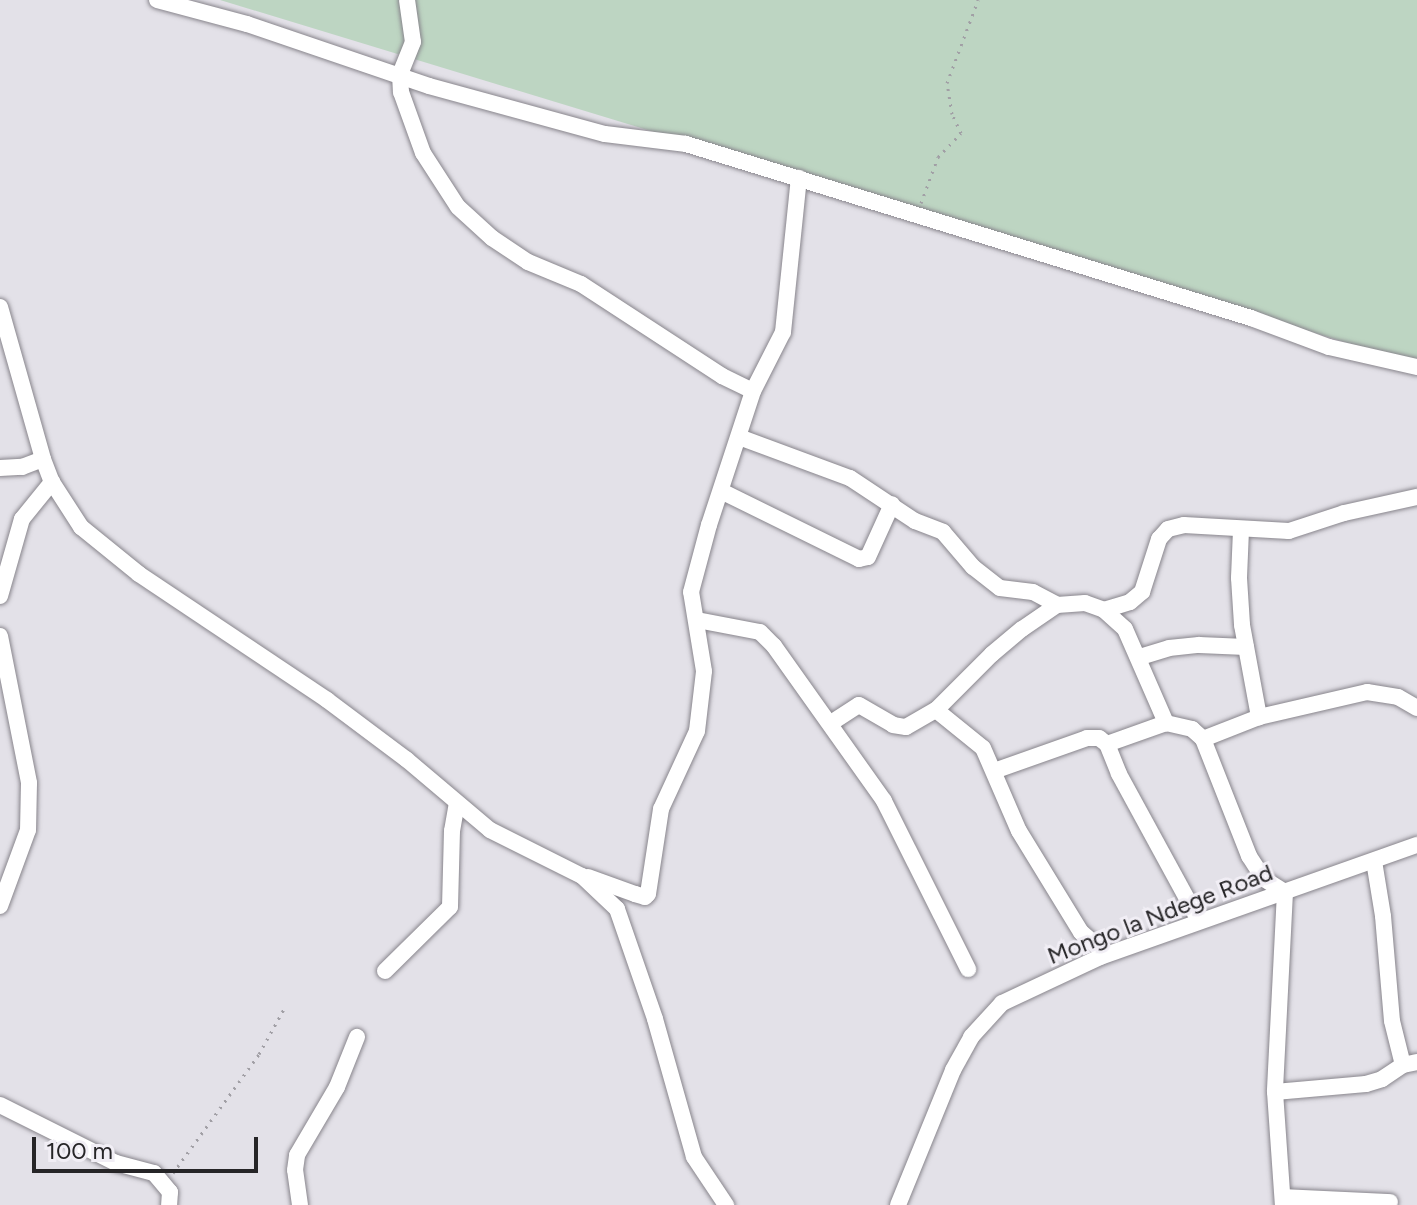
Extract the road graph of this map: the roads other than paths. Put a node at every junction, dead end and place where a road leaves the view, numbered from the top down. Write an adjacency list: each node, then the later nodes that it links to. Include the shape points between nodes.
1 (157, 0): 3 (street)
2 (407, 0): 3 (street, via 413,42)
3 (400, 74): 4 (street, via 605,134 686,144); 7 (street, via 401,92 423,153 469,217 528,262 581,284)
4 (799, 178): 6 (street, via 1329,347); 7 (street, via 783,332)
5 (0, 307): 9 (street)
6 (1417, 367)
7 (753, 391): 8 (street)
8 (739, 437): 12 (street); 14 (street, via 850,478)
9 (43, 459): 10 (street); 11 (street)
10 (0, 468)
11 (52, 482): 16 (street, via 22,519); 32 (street, via 81,527 139,574 327,700)
12 (721, 491): 14 (street, via 859,559 868,557); 19 (street, via 691,592)
13 (1417, 497): 15 (street, via 1289,531)
14 (892, 504): 17 (street, via 943,532 1000,588 1033,592)
15 (1241, 530): 18 (street, via 1184,525 1168,529 1159,539 1142,592); 21 (street, via 1239,578)
16 (0, 596)
17 (1057, 605): 18 (street, via 1085,603); 25 (street, via 992,654)
18 (1104, 610): 22 (street, via 1125,629)
19 (697, 620): 27 (street, via 760,632); 35 (street, via 704,671 697,731 661,809 648,894)
20 (0, 636): 23 (street)
21 (1246, 647): 22 (street, via 1199,645); 26 (street)
22 (1140, 657): 28 (street)
23 (6, 694): 37 (street, via 29,783 28,830)
24 (1417, 708): 26 (street, via 1398,697 1367,692)
25 (936, 710): 27 (street, via 906,727 859,705); 31 (street, via 983,748)
26 (1259, 717): 29 (street)
27 (831, 723): 40 (street, via 884,801)
28 (1166, 723): 29 (street, via 1192,729); 30 (street)
29 (1203, 739): 36 (street, via 1249,856 1264,879)
30 (1107, 744): 31 (street, via 1087,738); 38 (street)
31 (994, 771): 39 (street, via 1019,831 1056,892 1081,932)
32 (457, 804): 35 (street, via 490,830); 41 (street, via 450,907)
33 (1417, 845): 34 (street, Mongo la Ndege Road)
34 (1374, 861): 36 (street, Mongo la Ndege Road); 43 (street, via 1392,1021)
35 (582, 876): 48 (street, via 617,909 694,1157)
36 (1285, 892): 38 (street, Mongo la Ndege Road); 44 (street)
37 (0, 906)
38 (1199, 921): 39 (street, Mongo la Ndege Road)
39 (1106, 954): 51 (street, Mongo la Ndege Road, via 1002,1003 985,1020 953,1070)
40 (968, 969)
41 (385, 971)
42 (357, 1037): 50 (street, via 337,1087 297,1155)
43 (1410, 1063): 44 (street, via 1366,1084)
44 (1275, 1092): 46 (street)
45 (0, 1105): 49 (street, via 116,1163 154,1173 170,1192)
46 (1284, 1201): 47 (street)
47 (1390, 1202)
48 (721, 1203)
49 (169, 1205)
50 (300, 1205)
51 (898, 1205)

